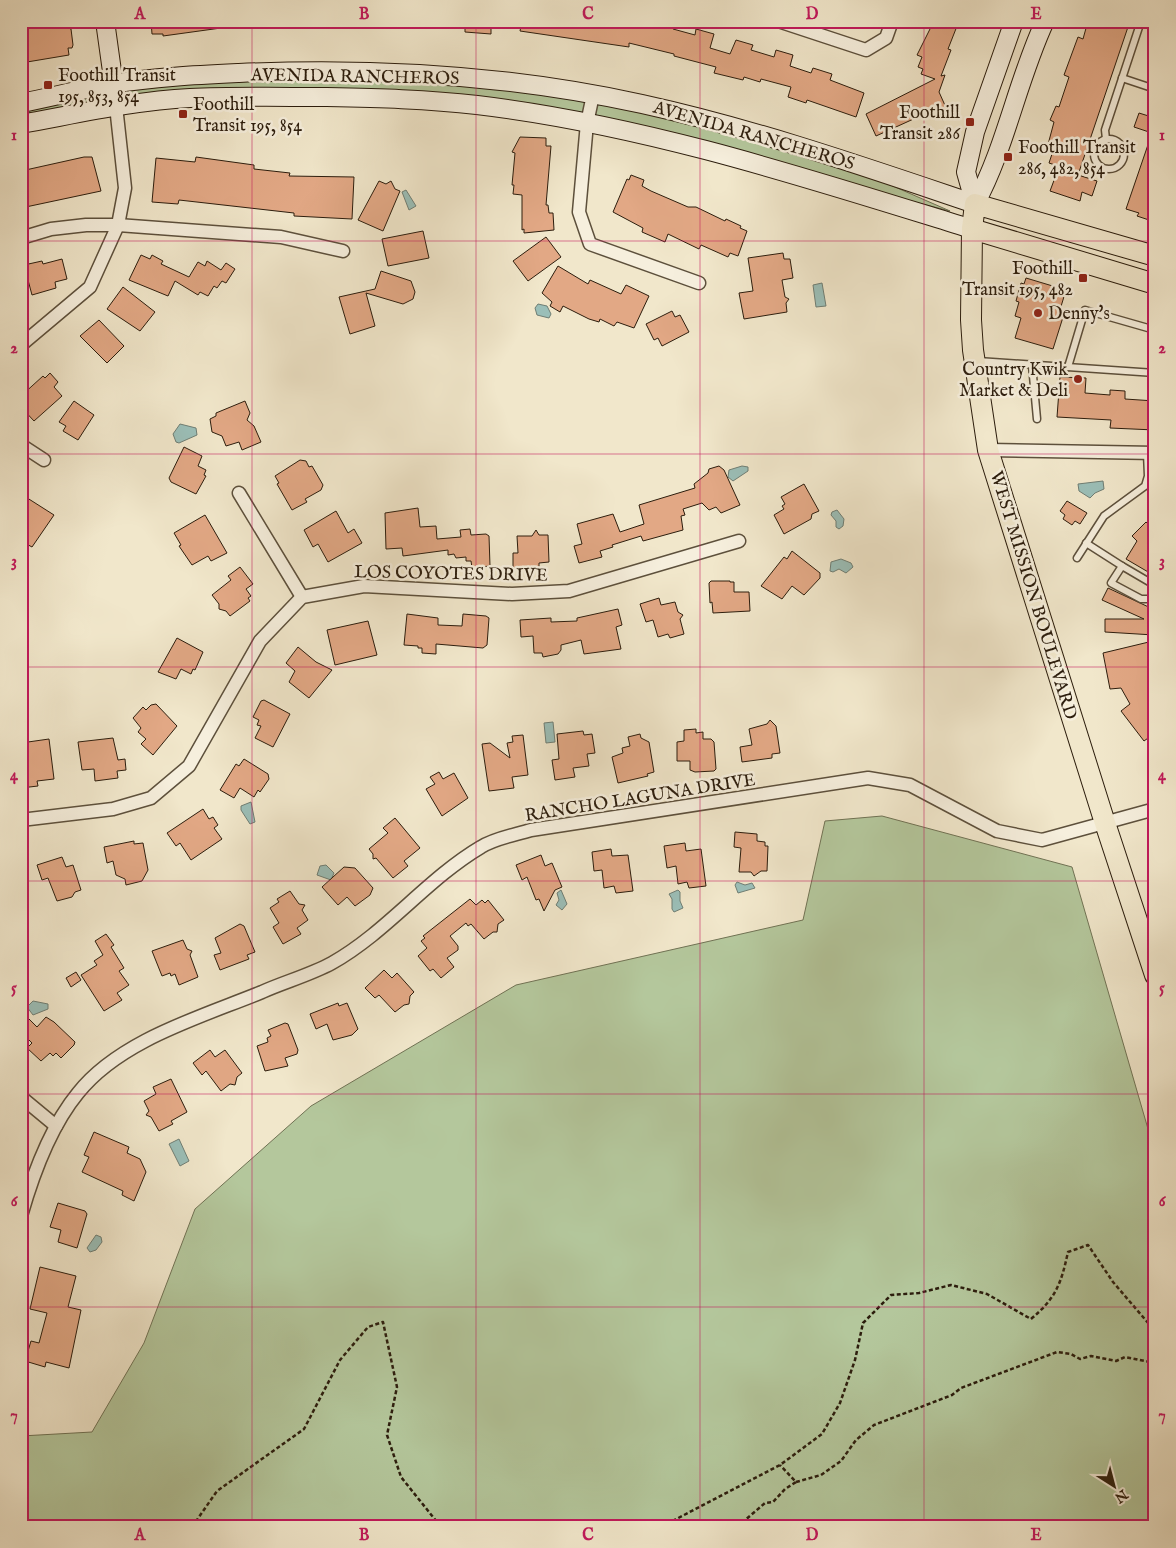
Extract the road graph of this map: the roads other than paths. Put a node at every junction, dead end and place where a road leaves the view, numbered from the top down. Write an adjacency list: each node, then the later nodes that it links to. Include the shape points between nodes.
1 (105, 21): 8 (main road)
2 (778, 21): 3 (street, via 866,50 886,38)
3 (892, 21)
4 (1014, 21): 16 (main road, via 973,140 966,172)
5 (1045, 21): 16 (main road, via 991,174)
6 (1141, 21): 7 (lane)
7 (1122, 78): 9 (lane); 15 (lane, via 1105,130)
8 (113, 83): 10 (main road, AVENIDA RANCHEROS, via 209,74 298,71 403,73 498,80); 11 (main road, AVENIDA RANCHEROS); 12 (main road)
9 (1155, 89)
10 (593, 95): 13 (street); 16 (main road, AVENIDA RANCHEROS, via 742,129)
11 (21, 103)
12 (116, 106): 13 (main road, AVENIDA RANCHEROS, via 189,98 368,98 476,105); 14 (main road, AVENIDA RANCHEROS); 17 (street, via 125,188)
13 (587, 123): 18 (main road, AVENIDA RANCHEROS, via 781,171); 22 (street, via 579,212 590,244)
14 (21, 124)
15 (1106, 139): 15 (lane, via 1094,148 1093,157 1097,165 1113,169 1120,165 1124,151 1114,139)
16 (975, 204): 18 (main road, WEST MISSION BOULEVARD); 21 (main road)
17 (118, 225): 19 (street, via 51,229); 20 (street, via 281,237); 25 (street, via 90,287)
18 (972, 229): 23 (main road); 26 (main road, WEST MISSION BOULEVARD)
19 (21, 238)
20 (342, 251)
21 (1155, 256)
22 (698, 283)
23 (1155, 284)
24 (1155, 330): 28 (lane, via 1085,310)
25 (21, 345)
26 (974, 361): 27 (lane); 32 (main road, WEST MISSION BOULEVARD)
27 (1032, 365): 28 (lane); 30 (lane)
28 (1068, 367): 29 (lane)
29 (1155, 373)
30 (1037, 419)
31 (21, 445): 34 (street)
32 (988, 450): 33 (street); 44 (main road, WEST MISSION BOULEVARD)
33 (1151, 453): 37 (lane, via 1145,486 1113,507)
34 (44, 460)
35 (239, 493): 40 (street)
36 (739, 541): 40 (street, LOS COYOTES DRIVE, via 570,591 512,594 364,586)
37 (1086, 543): 38 (lane); 39 (lane)
38 (1077, 558)
39 (1122, 566): 41 (lane, via 1151,583); 41 (lane, via 1111,583 1141,599)
40 (302, 598): 43 (street, via 260,641 189,766 151,798 113,809)
41 (1155, 599)
42 (1155, 809): 44 (street, RANCHO LAGUNA DRIVE)
43 (21, 820)
44 (1105, 823): 45 (main road, WEST MISSION BOULEVARD); 47 (street, RANCHO LAGUNA DRIVE, via 1042,840 997,831 910,785 868,778 531,830 483,846 450,869 368,939 331,963 151,1038 107,1065 78,1092)
45 (1155, 976)
46 (21, 1097): 47 (street)
47 (56, 1126): 48 (street, RANCHO LAGUNA DRIVE)
48 (21, 1216)

